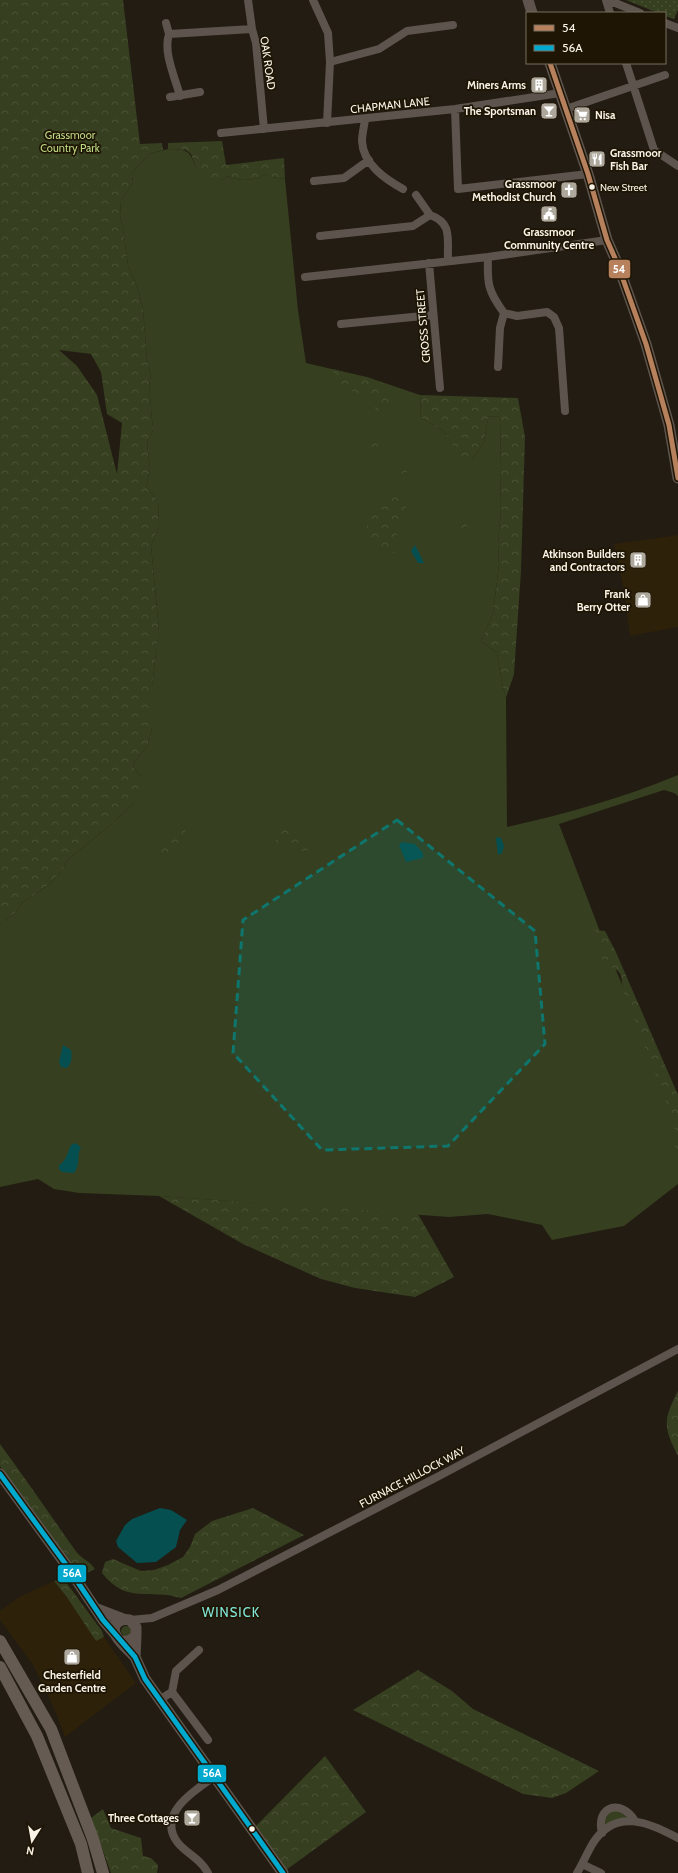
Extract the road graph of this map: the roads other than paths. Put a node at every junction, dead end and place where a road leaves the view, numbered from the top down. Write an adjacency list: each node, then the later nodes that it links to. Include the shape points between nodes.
1 (248, 0): 12 (street, OAK ROAD)
2 (313, 0): 14 (street, via 328,33)
3 (528, 0): 5 (main road)
4 (607, 0): 6 (street); 7 (street)
5 (532, 12)
6 (610, 12)
7 (637, 12)
8 (166, 23): 13 (street)
9 (666, 23): 11 (street)
10 (453, 25): 14 (street, via 407,31 379,49)
11 (678, 28)
12 (252, 29): 13 (street); 27 (street, OAK ROAD, via 256,43)
13 (169, 34): 21 (street, via 169,57)
14 (330, 62): 26 (street)
15 (550, 64): 20 (main road)
16 (626, 64): 18 (street)
17 (665, 75): 18 (street)
18 (633, 85): 24 (street); 30 (street, via 654,150)
19 (200, 92): 21 (street)
20 (560, 93): 23 (street, CHAPMAN LANE); 24 (main road)
21 (180, 96): 22 (street)
22 (170, 97)
23 (454, 109): 25 (street, CHAPMAN LANE); 31 (street, via 458,190)
24 (566, 109): 31 (main road)
25 (365, 120): 26 (street, CHAPMAN LANE); 29 (street, via 362,141)
26 (327, 122): 27 (street, CHAPMAN LANE)
27 (264, 129): 28 (street, CHAPMAN LANE)
28 (221, 133)
29 (369, 160): 32 (street, via 344,178); 33 (street, via 377,172)
30 (678, 166)
31 (588, 174): 37 (main road)
32 (314, 181)
33 (403, 189)
34 (416, 195): 35 (street)
35 (430, 215): 36 (street, via 413,226); 39 (street, via 440,219 446,226)
36 (320, 236)
37 (607, 240): 38 (street); 48 (main road, via 646,344 669,425)
38 (488, 257): 39 (street); 42 (street, via 487,279 492,298)
39 (448, 261): 40 (street)
40 (429, 263): 41 (street); 43 (street, CROSS STREET)
41 (305, 277)
42 (504, 314): 45 (street, via 500,328); 47 (street, via 517,316 547,312 554,317 559,328)
43 (433, 315): 44 (street); 46 (street, CROSS STREET)
44 (341, 324)
45 (498, 367)
46 (440, 388)
47 (565, 411)
48 (678, 478)
49 (678, 1349): 52 (street, FURNACE HILLOCK WAY, via 238,1579)
50 (0, 1474): 51 (main road)
51 (97, 1610): 53 (main road); 55 (main road)
52 (152, 1618): 53 (street, FURNACE HILLOCK WAY); 54 (street, FURNACE HILLOCK WAY)
53 (127, 1620): 54 (main road, via 136,1627); 55 (main road, via 116,1624)
54 (136, 1634): 55 (main road, via 129,1641); 58 (main road)
55 (117, 1637): 58 (main road)
56 (0, 1641): 69 (highway, via 51,1729 93,1839)
57 (200, 1650): 60 (street, via 176,1671)
58 (135, 1657): 61 (main road)
59 (0, 1667): 68 (highway, via 37,1736 81,1844)
60 (172, 1692): 61 (street); 62 (street)
61 (159, 1700): 63 (main road)
62 (208, 1740)
63 (214, 1777): 70 (street, via 176,1807 170,1827 178,1843 197,1858); 71 (main road)
64 (635, 1821): 65 (street, via 618,1823); 65 (street, via 629,1813 611,1807 603,1817 600,1826); 66 (street, via 650,1824)
65 (602, 1833): 67 (street)
66 (678, 1838)
67 (582, 1864): 72 (street); 73 (street)
68 (88, 1873)
69 (103, 1873)
70 (208, 1873)
71 (283, 1873)
72 (577, 1873)
73 (601, 1873)

